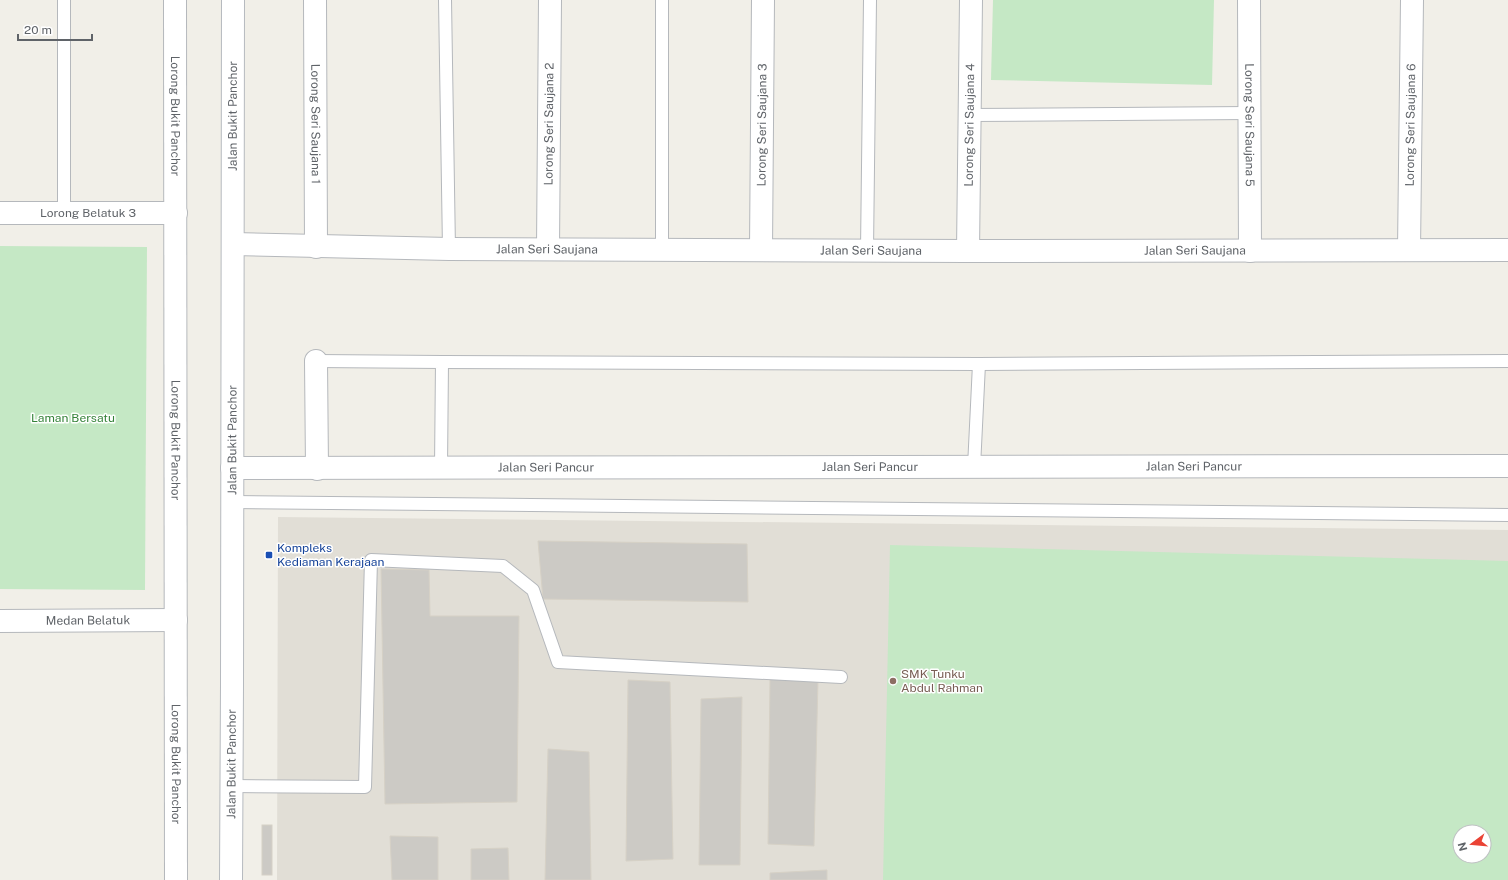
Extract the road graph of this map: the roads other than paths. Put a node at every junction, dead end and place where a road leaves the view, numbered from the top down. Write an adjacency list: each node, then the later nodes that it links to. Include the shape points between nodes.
1 (64, 0): 15 (lane)
2 (175, 0): 16 (street, Lorong Bukit Panchor)
3 (233, 0): 18 (street, Jalan Bukit Panchor)
4 (315, 0): 19 (street, Lorong Seri Saujana 1)
5 (445, 0): 21 (lane)
6 (550, 0): 20 (street, Lorong Seri Saujana 2)
7 (662, 0): 22 (lane)
8 (763, 0): 23 (street, Lorong Seri Saujana 3)
9 (870, 0): 24 (lane)
10 (971, 0): 14 (street, Lorong Seri Saujana 4)
11 (1249, 0): 13 (street, Lorong Seri Saujana 5)
12 (1412, 0): 25 (street, Lorong Seri Saujana 6)
13 (1249, 113): 14 (lane); 28 (street, Lorong Seri Saujana 5)
14 (970, 115): 27 (street, Lorong Seri Saujana 4)
15 (64, 213): 16 (street, Lorong Belatuk 3); 17 (street, Lorong Belatuk 3)
16 (176, 213): 40 (street, Lorong Bukit Panchor)
17 (0, 214)
18 (233, 244): 19 (street, Jalan Seri Saujana); 35 (street, Jalan Bukit Panchor)
19 (316, 247): 21 (street, Jalan Seri Saujana)
20 (548, 248): 21 (street, Jalan Seri Saujana); 22 (street, Jalan Seri Saujana)
21 (449, 249)
22 (662, 249): 23 (street, Jalan Seri Saujana)
23 (761, 249): 24 (street, Jalan Seri Saujana)
24 (867, 250): 27 (street, Jalan Seri Saujana)
25 (1409, 250): 26 (street, Jalan Seri Saujana); 28 (street, Jalan Seri Saujana)
26 (1508, 250)
27 (968, 251): 28 (street, Jalan Seri Saujana)
28 (1250, 251)
29 (316, 361): 31 (lane); 37 (street)
30 (1508, 361): 32 (lane)
31 (442, 362): 32 (lane); 36 (lane)
32 (979, 364): 34 (lane)
33 (1508, 466): 34 (street, Jalan Seri Pancur)
34 (974, 467): 36 (street, Jalan Seri Pancur)
35 (232, 468): 37 (street, Jalan Seri Pancur); 38 (street, Jalan Bukit Panchor)
36 (441, 468): 37 (street, Jalan Seri Pancur)
37 (317, 469)
38 (233, 502): 39 (lane); 43 (street, Jalan Bukit Panchor)
39 (1508, 515)
40 (176, 620): 41 (street, Medan Belatuk); 44 (street, Lorong Bukit Panchor)
41 (0, 621)
42 (841, 678): 43 (lane, via 558,662 533,590 502,566 371,560 365,787)
43 (232, 786): 45 (street, Jalan Bukit Panchor)
44 (176, 880)
45 (230, 880)

